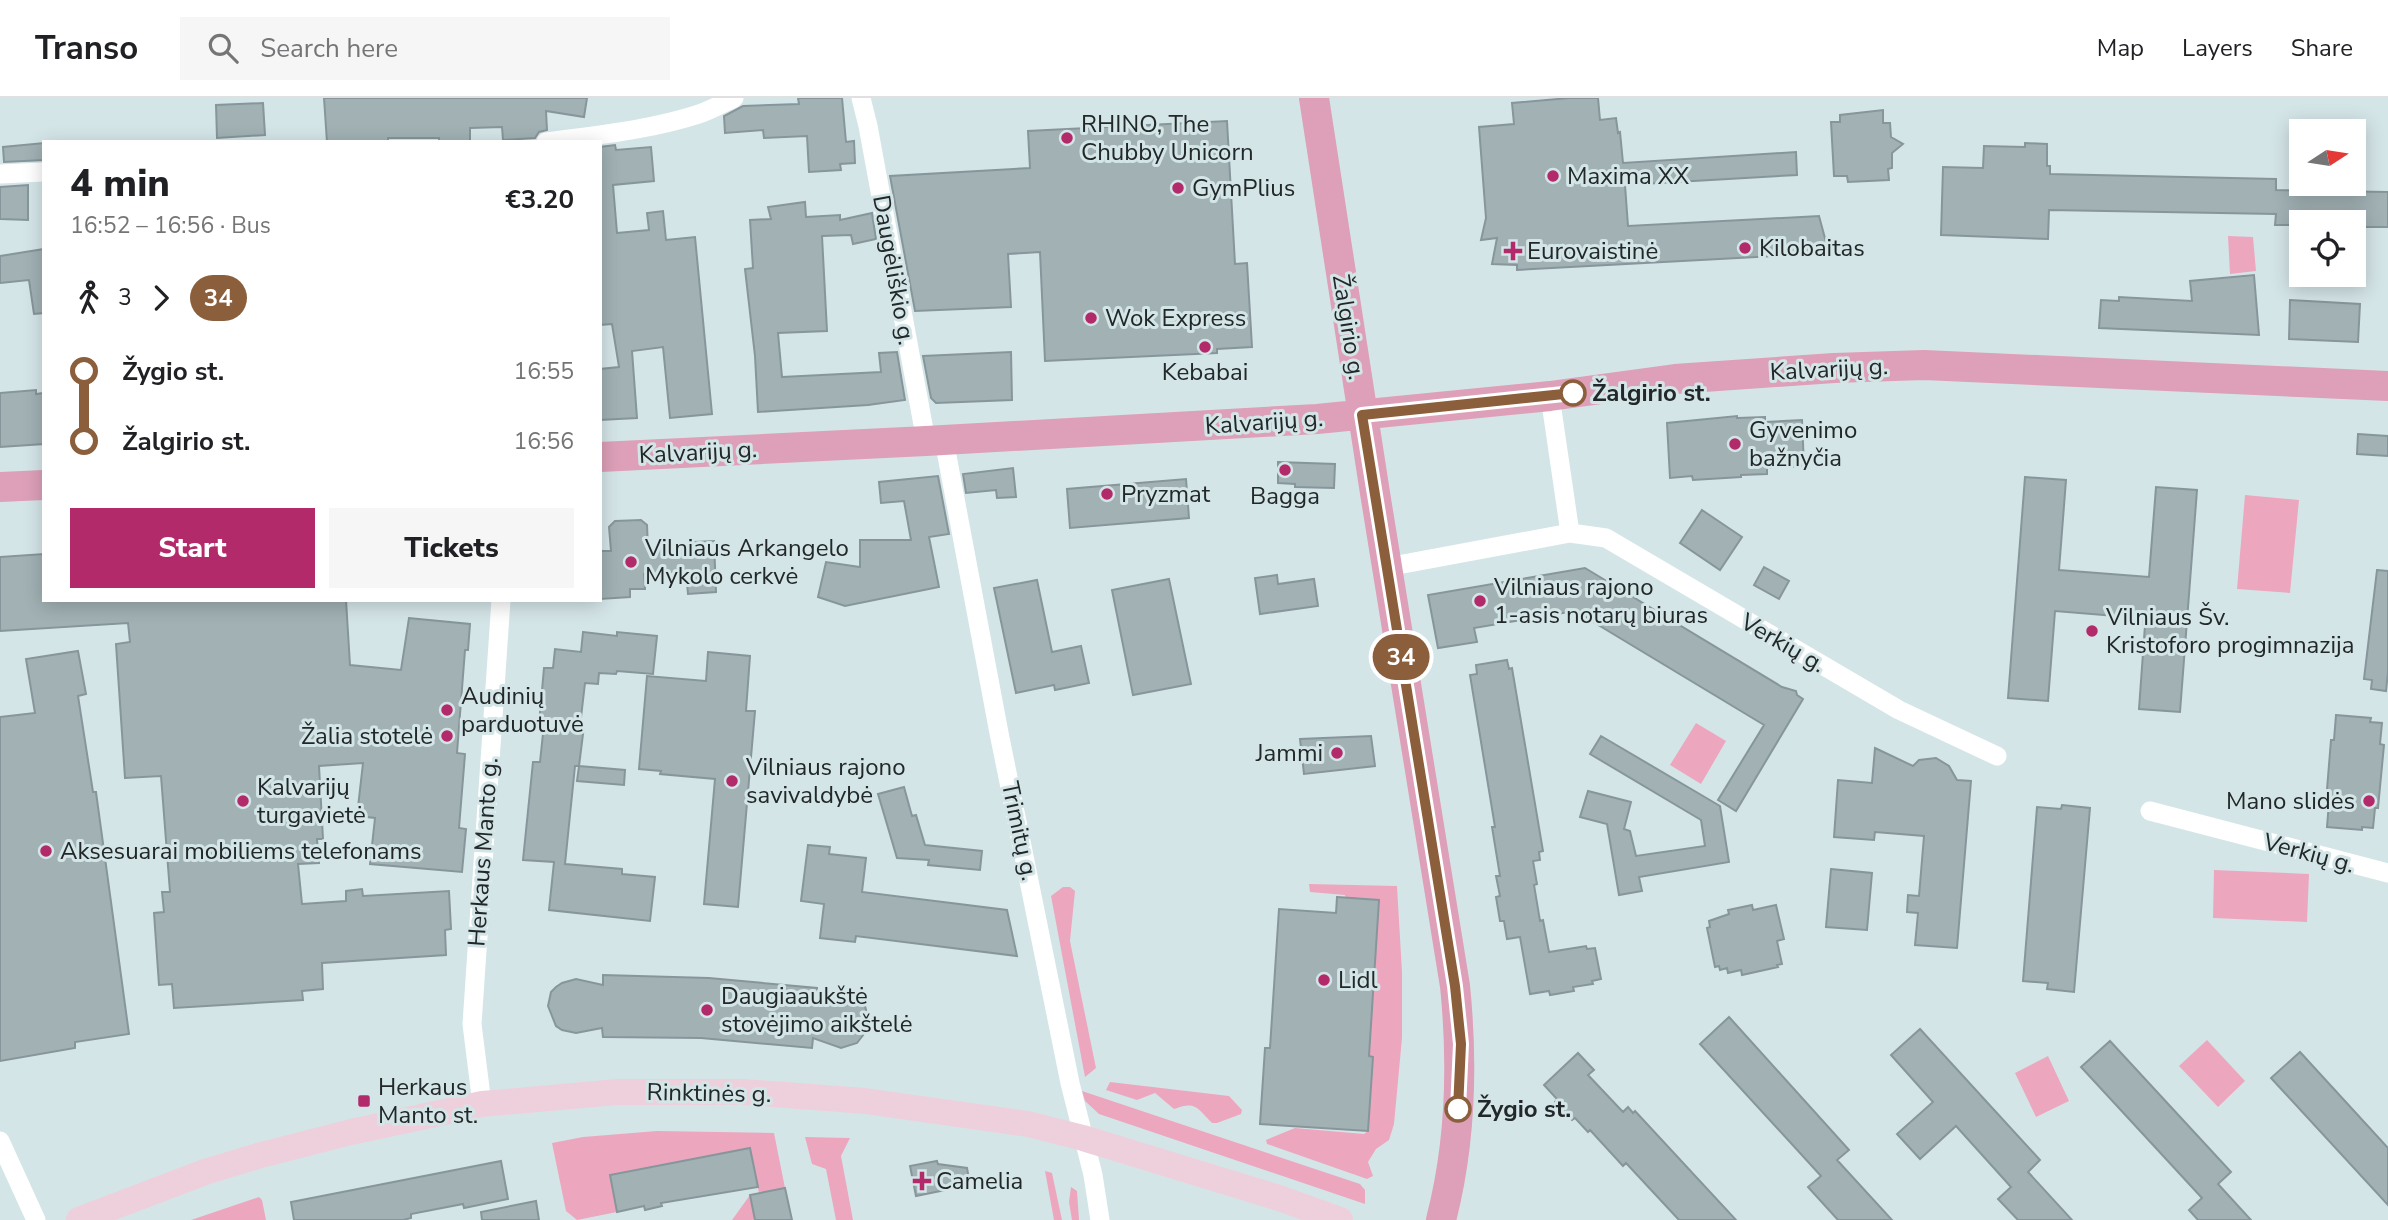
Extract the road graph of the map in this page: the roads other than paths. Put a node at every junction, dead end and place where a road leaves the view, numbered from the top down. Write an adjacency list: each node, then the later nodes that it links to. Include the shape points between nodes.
1 (734, 98): 4 (street, via 681,119)
2 (861, 98): 10 (street, Daugėliškio g.)
3 (1314, 98): 9 (main road, Žalgirio g.)
4 (563, 140)
5 (42, 172): 6 (street)
6 (0, 174)
7 (2388, 386): 8 (main road, Kalvarijų g., via 1924,365 1754,372)
8 (1550, 396): 9 (main road, Kalvarijų g.); 14 (street)
9 (1362, 415): 10 (main road, Kalvarijų g.); 15 (main road, Žalgirio g.)
10 (935, 441): 11 (main road, Kalvarijų g.); 21 (street, Trimitų g.)
11 (602, 457)
12 (42, 485): 13 (main road)
13 (0, 487)
14 (1570, 533): 15 (street, Verkių g.); 17 (street, Verkių g., via 1606,538 1899,710)
15 (1387, 567): 27 (main road, Žalgirio g., via 1447,930 1461,1044 1455,1156)
16 (500, 602): 20 (street, Herkaus Manto g., via 472,1024)
17 (1997, 756)
18 (2150, 811): 19 (street, Verkių g.)
19 (2388, 873)
20 (482, 1104): 21 (main road, Rinktinės g., via 617,1092 798,1094 1028,1124); 24 (main road, Rinktinės g., via 261,1155)
21 (1083, 1138): 25 (street, Trimitų g.); 26 (main road, Rinktinės g.)
22 (0, 1141): 23 (street)
23 (36, 1220)
24 (79, 1220)
25 (1100, 1220)
26 (1340, 1220)
27 (1441, 1220)

